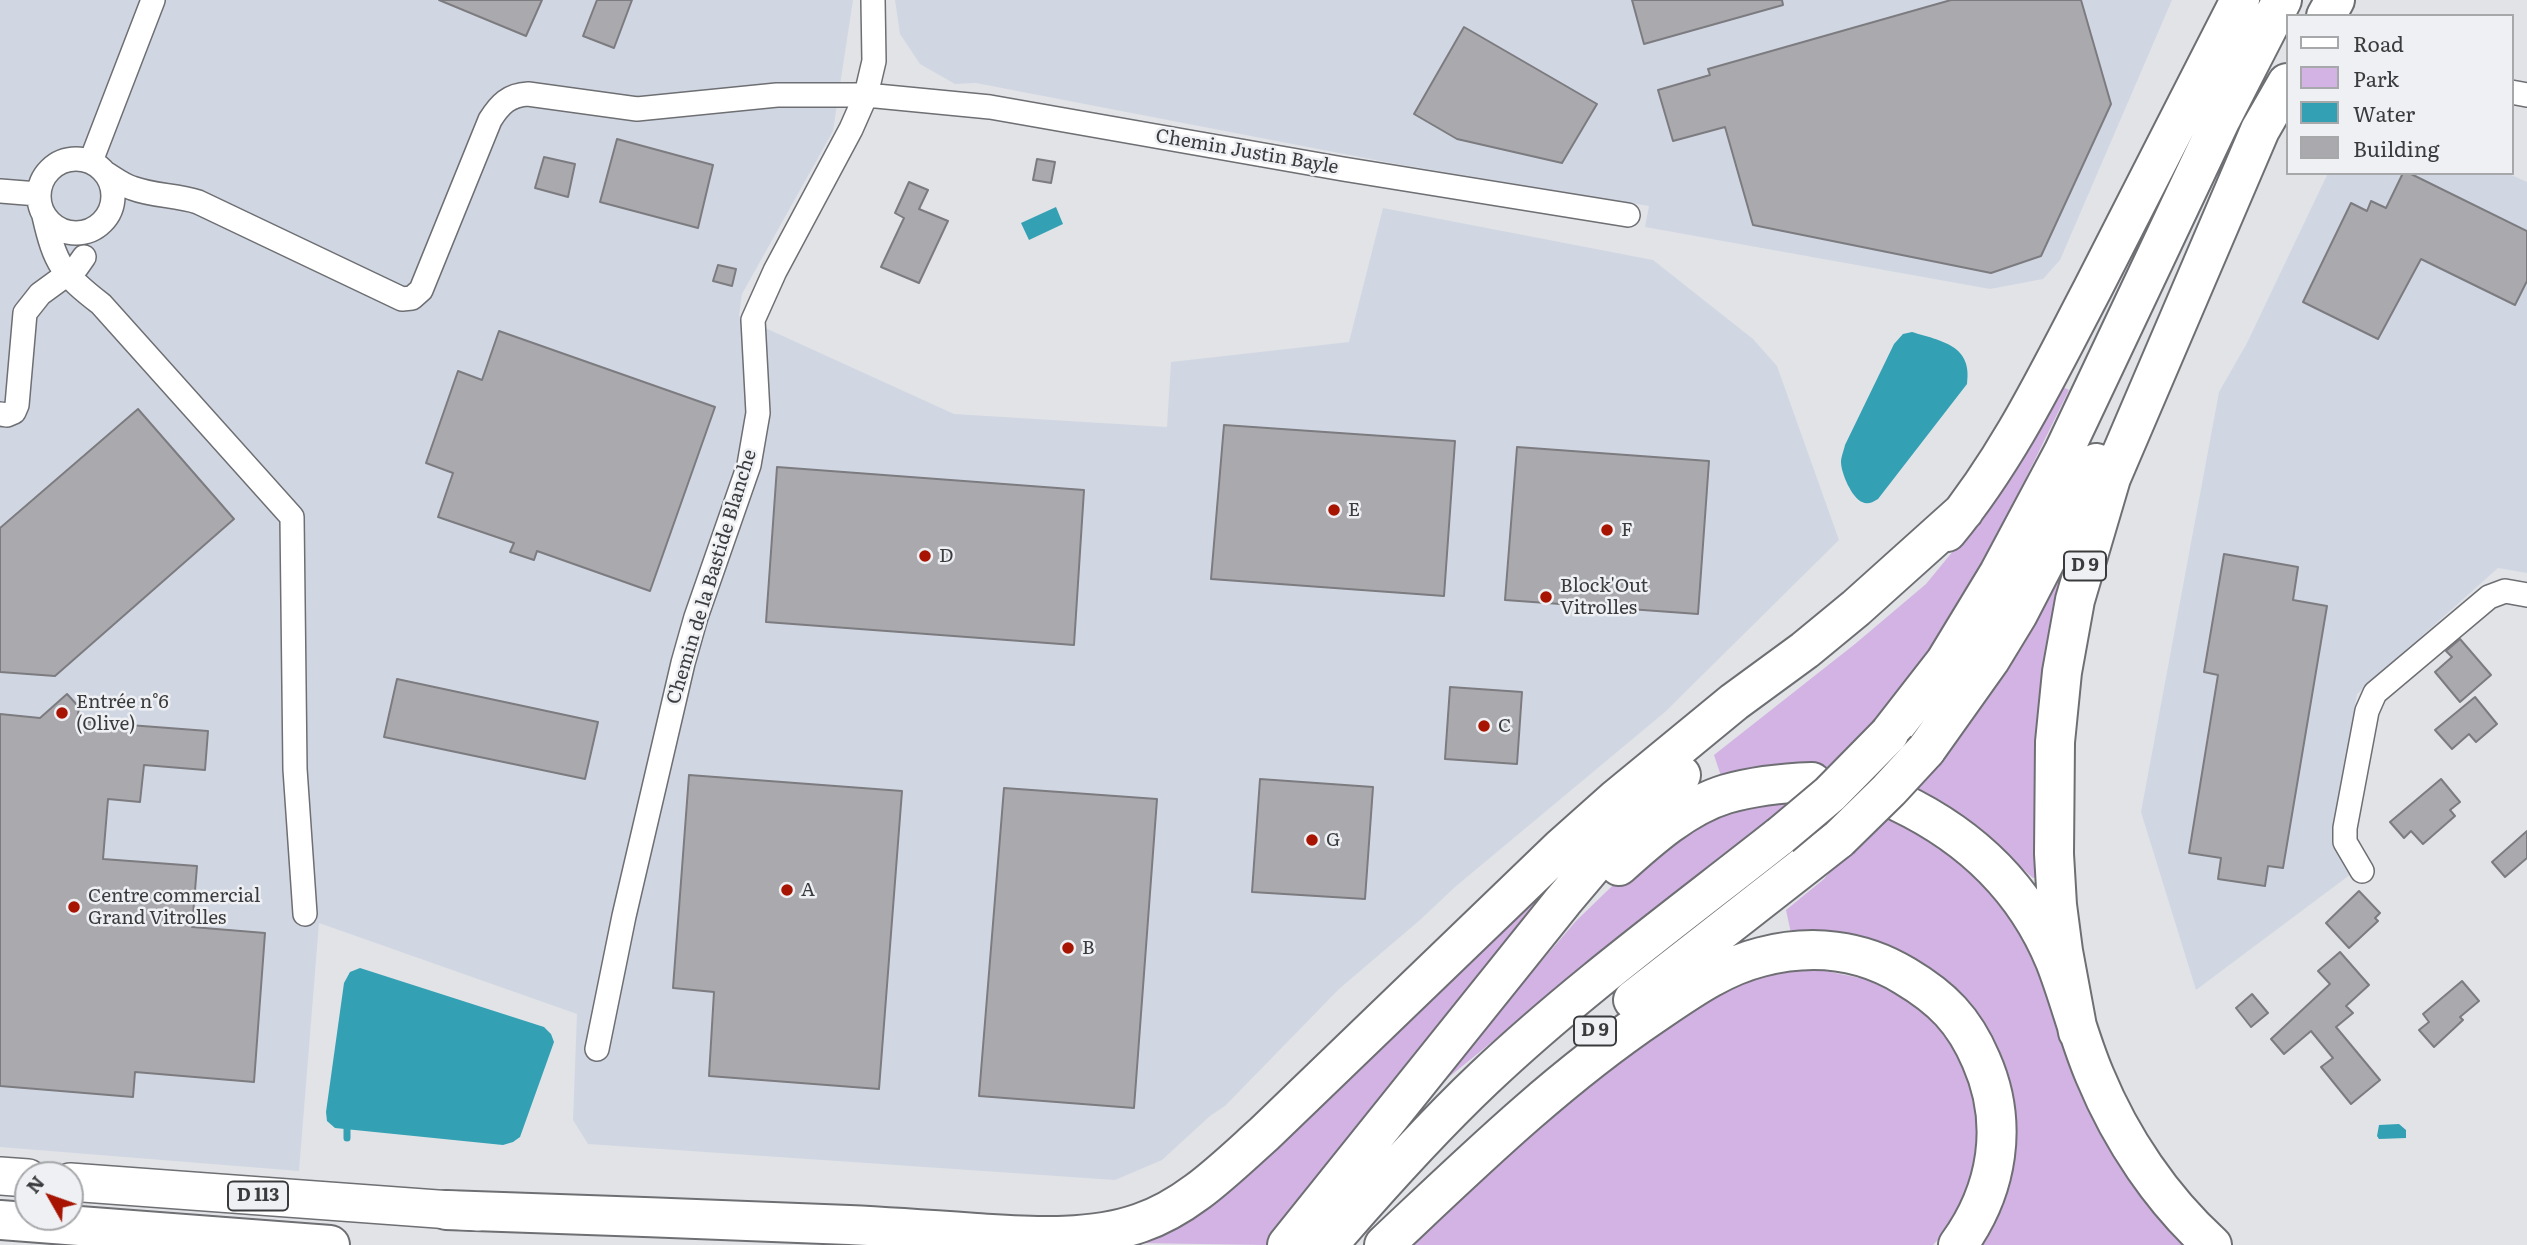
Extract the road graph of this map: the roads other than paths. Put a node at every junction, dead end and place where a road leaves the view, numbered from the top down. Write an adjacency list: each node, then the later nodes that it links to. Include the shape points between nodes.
1 (153, 0): 10 (street)
2 (873, 0): 8 (street, Chemin de la Bastide Blanche, via 874,61)
3 (2219, 0): 19 (highway)
4 (2240, 0): 19 (highway)
5 (2282, 0): 36 (highway, D 9, bridge, via 2063,453 1945,662 1889,734 1830,794 1556,1014 1485,1077)
6 (2286, 78): 9 (highway, D 9)
7 (2286, 85): 9 (highway)
8 (866, 95): 12 (street, Chemin Justin Bayle, via 777,95 637,108 528,94 508,98 490,120 421,290 412,298 402,299 198,202); 14 (street, Chemin Justin Bayle, via 990,107); 28 (street, Chemin de la Bastide Blanche, via 753,320 758,413 749,465 683,663)
9 (2260, 130): 27 (highway, D 9, via 2112,478 2075,600 2055,742 2054,854 2063,951); 37 (highway, D 9, bridge, via 2036,579 1990,660 1926,750 1839,839 1548,1069 1468,1141)
10 (99, 168): 12 (street, via 130,188); 13 (street, via 72,158 53,166 45,174); 15 (street, via 113,194)
11 (0, 191): 13 (street)
12 (158, 195): 15 (street, via 128,204)
13 (41, 205): 15 (street, via 61,231 85,232); 17 (street, via 52,250)
14 (1628, 215)
15 (101, 222): 16 (street)
16 (84, 257): 17 (street); 18 (street, via 86,275)
17 (66, 275): 18 (street); 20 (street, via 40,294 25,313 17,405 14,412)
18 (101, 304): 26 (street, via 292,517 295,769)
19 (2077, 319): 21 (highway, via 2008,447)
20 (0, 414)
21 (1964, 511): 29 (highway, via 1889,598 1693,764 1623,830); 31 (highway, via 1856,608 1616,799 1264,1134 1166,1213 1115,1229 1019,1235)
22 (2527, 595): 25 (street, via 2505,591 2488,597 2375,693 2367,711 2345,828 2345,842)
23 (1812, 782): 29 (highway, via 1724,795 1689,811 1642,846 1575,910)
24 (1899, 802): 27 (highway, D 9, via 1967,843 2015,892 2041,929)
25 (2362, 871)
26 (305, 914)
27 (2078, 1032): 40 (highway, D 9, via 2095,1077 2136,1154 2174,1206)
28 (597, 1049)
29 (1396, 1111): 35 (highway)
30 (84, 1183): 31 (main road, D 113)
31 (446, 1210): 34 (main road, D 113)
32 (0, 1220): 33 (highway)
33 (330, 1245)
34 (901, 1245)
35 (1287, 1245)
36 (1328, 1245)
37 (1371, 1245)
38 (1384, 1245): 39 (highway, via 1526,1115 1641,1023 1732,967 1760,957 1811,950 1846,952 1894,969 1935,996 1970,1036 1994,1095 1998,1142 1981,1208)
39 (1958, 1245)
40 (2212, 1245)

